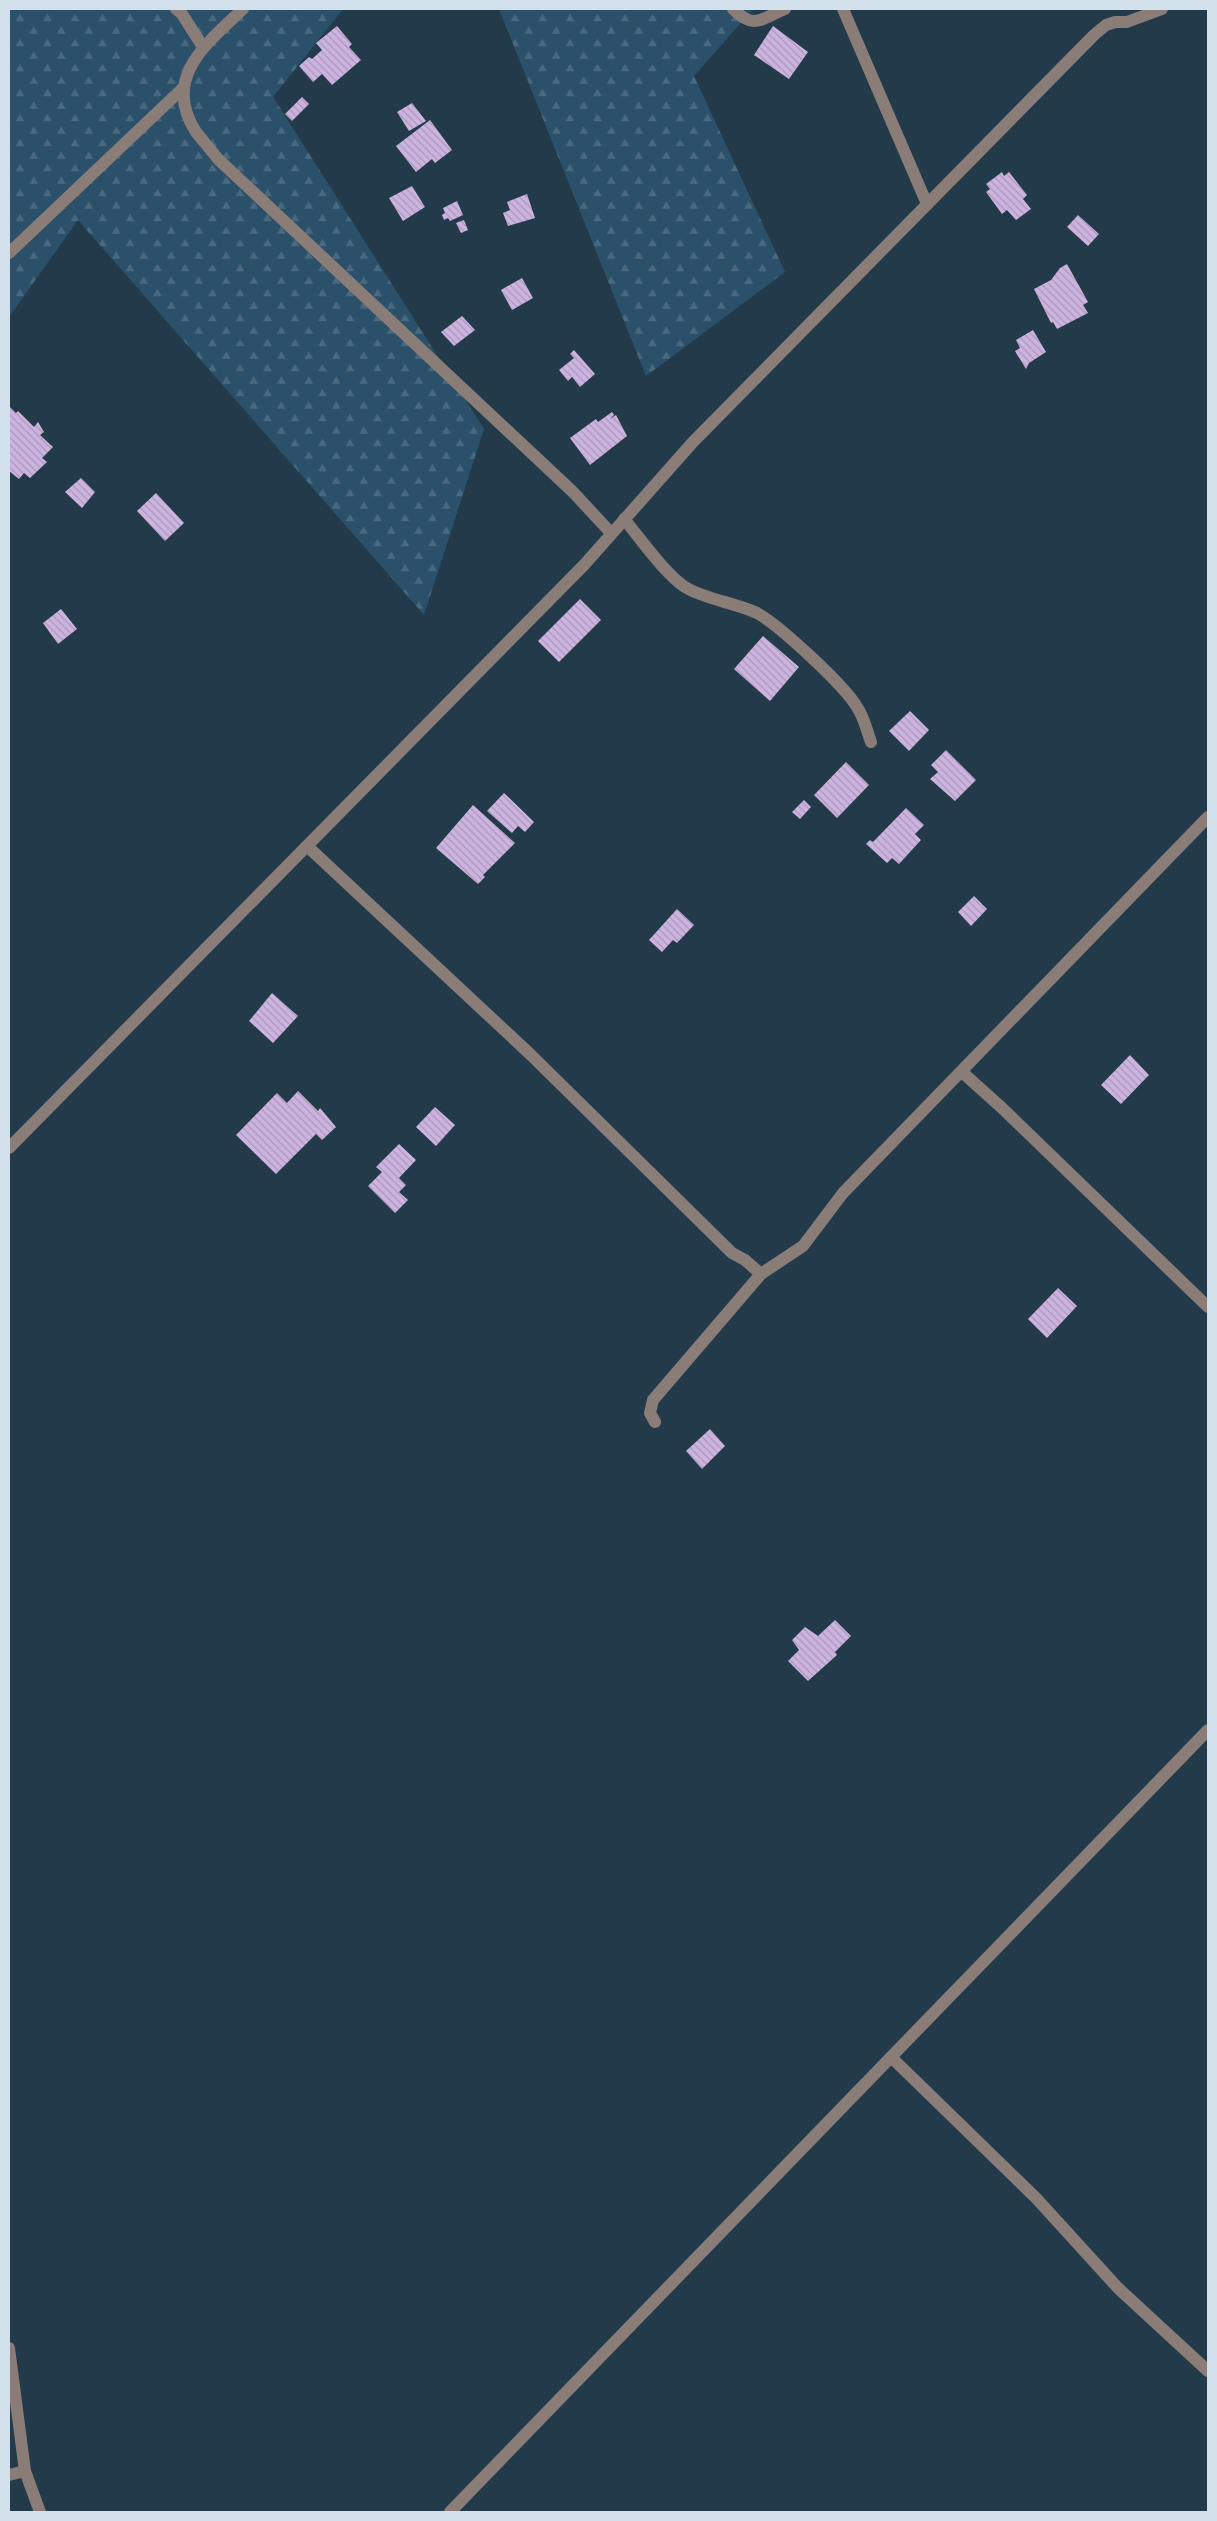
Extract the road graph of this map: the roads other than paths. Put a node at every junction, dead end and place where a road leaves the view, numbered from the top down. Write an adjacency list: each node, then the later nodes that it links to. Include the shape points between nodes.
1 (176, 9): 7 (street)
2 (243, 9): 7 (street)
3 (733, 9): 4 (street, via 748,22 756,22)
4 (785, 9)
5 (843, 9): 9 (street)
6 (1162, 9): 9 (street, via 1126,22 1106,25)
7 (203, 47): 8 (street, via 187,71)
8 (183, 88): 10 (street); 12 (street, via 189,118 218,159 573,492)
9 (927, 204): 11 (street, via 693,442)
10 (9, 253)
11 (624, 519): 12 (street); 13 (street, via 675,579 687,588 757,613 775,626 850,697 858,707)
12 (611, 533): 15 (street)
13 (870, 742)
14 (1208, 817): 16 (street)
15 (307, 846): 17 (street); 18 (street, via 531,1055 732,1253)
16 (962, 1072): 18 (street, via 843,1193 803,1246); 19 (street)
17 (9, 1148)
18 (761, 1274): 20 (street, via 654,1400 650,1413)
19 (1208, 1308)
20 (655, 1422)
21 (1208, 1730): 22 (street)
22 (891, 2057): 24 (street, via 1036,2198 1118,2288); 28 (street)
23 (9, 2348): 25 (street)
24 (1208, 2371)
25 (25, 2471): 26 (street); 27 (street)
26 (9, 2475)
27 (40, 2512)
28 (450, 2512)

